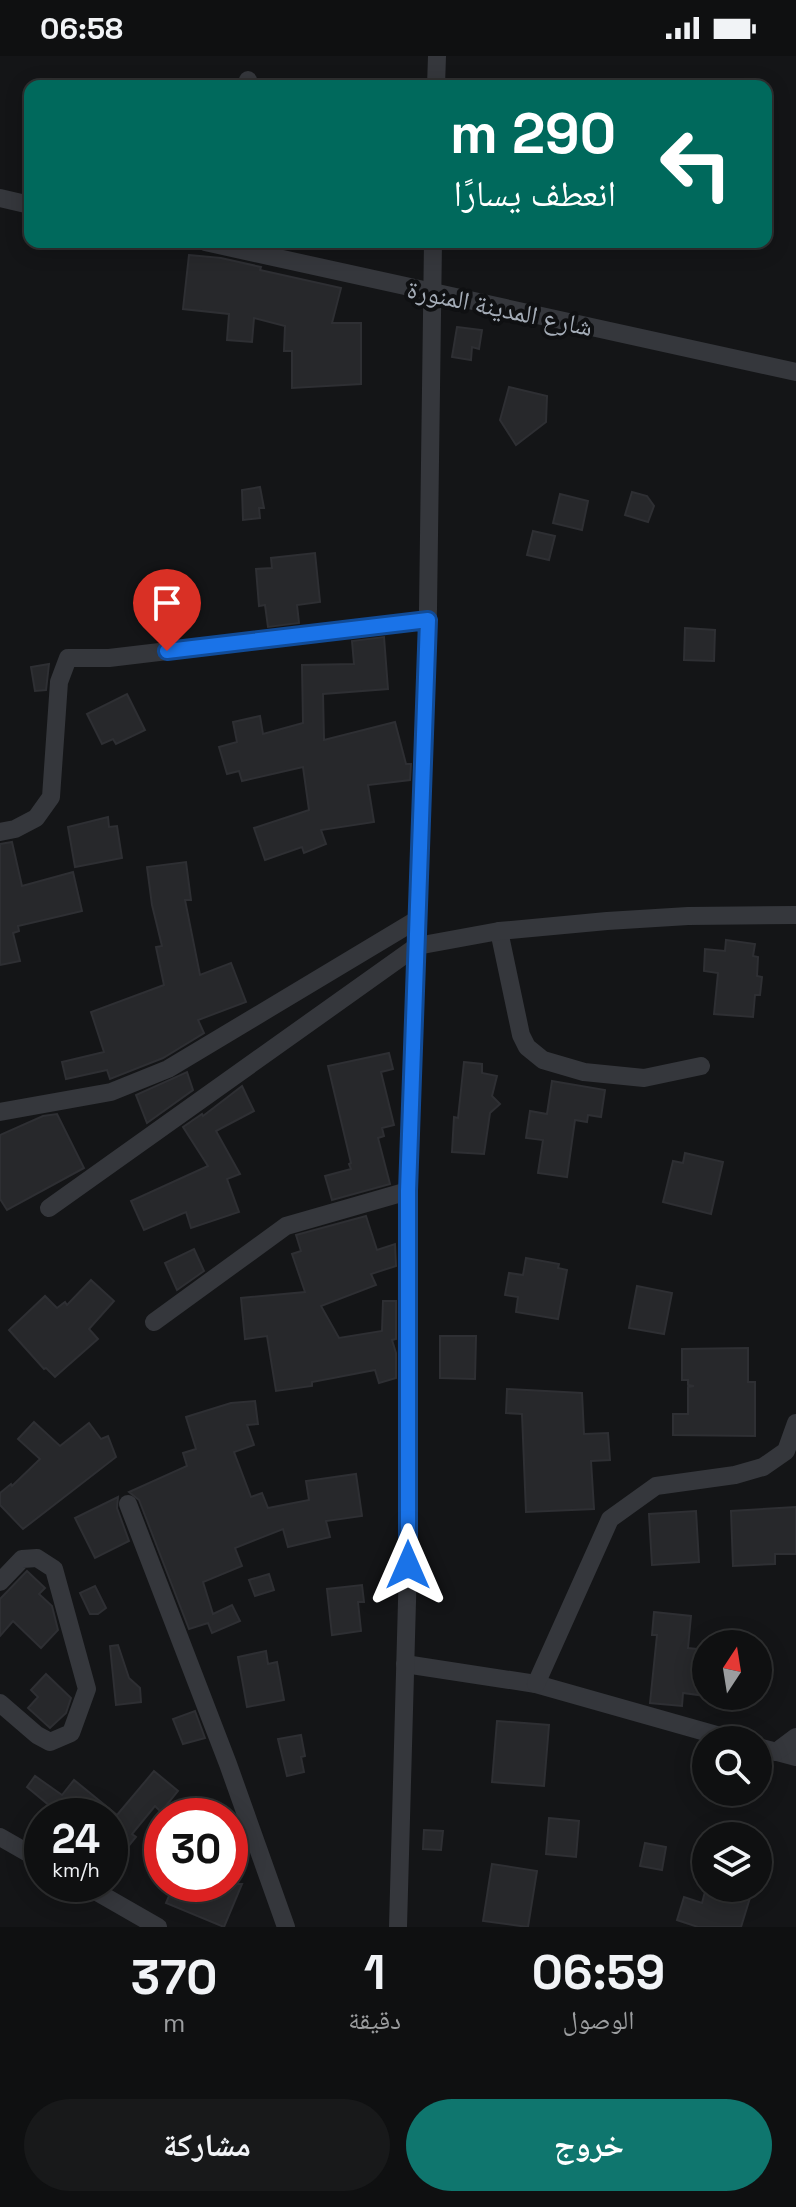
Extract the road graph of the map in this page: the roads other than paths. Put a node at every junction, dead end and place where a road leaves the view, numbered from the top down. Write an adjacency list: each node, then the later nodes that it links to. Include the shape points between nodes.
1 (437, 56): 2 (street)
2 (436, 80)
3 (0, 198): 4 (street)
4 (24, 204)
5 (255, 248): 7 (street, شارع المدينة المنورة)
6 (433, 248): 7 (street)
7 (433, 294): 8 (street, شارع المدينة المنورة); 9 (street)
8 (796, 372)
9 (428, 620): 10 (street, via 109,658 68,658 59,682 51,797 36,818); 12 (street)
10 (0, 832)
11 (796, 915): 13 (street, via 688,916)
12 (418, 919): 14 (street); 16 (street, via 168,1069 111,1092)
13 (499, 931): 14 (street); 15 (street, via 521,1035 543,1060 584,1072 644,1078)
14 (417, 946): 17 (street); 18 (street)
15 (701, 1066)
16 (0, 1112)
17 (408, 1191): 19 (street, via 286,1226); 24 (street)
18 (49, 1208)
19 (154, 1322)
20 (796, 1423): 21 (street)
21 (791, 1454): 25 (street, via 735,1475 656,1486 610,1519)
22 (128, 1504): 36 (street)
23 (0, 1582): 26 (street, via 22,1559 37,1558 54,1569 87,1689 71,1733 50,1742)
24 (405, 1664): 25 (street); 37 (street)
25 (536, 1684): 27 (street)
26 (0, 1703)
27 (692, 1728)
28 (796, 1737): 29 (street)
29 (772, 1748)
30 (772, 1751): 31 (street)
31 (796, 1757)
32 (0, 1837): 33 (street)
33 (24, 1851)
34 (114, 1902): 35 (street)
35 (158, 1927)
36 (286, 1927)
37 (398, 1927)

